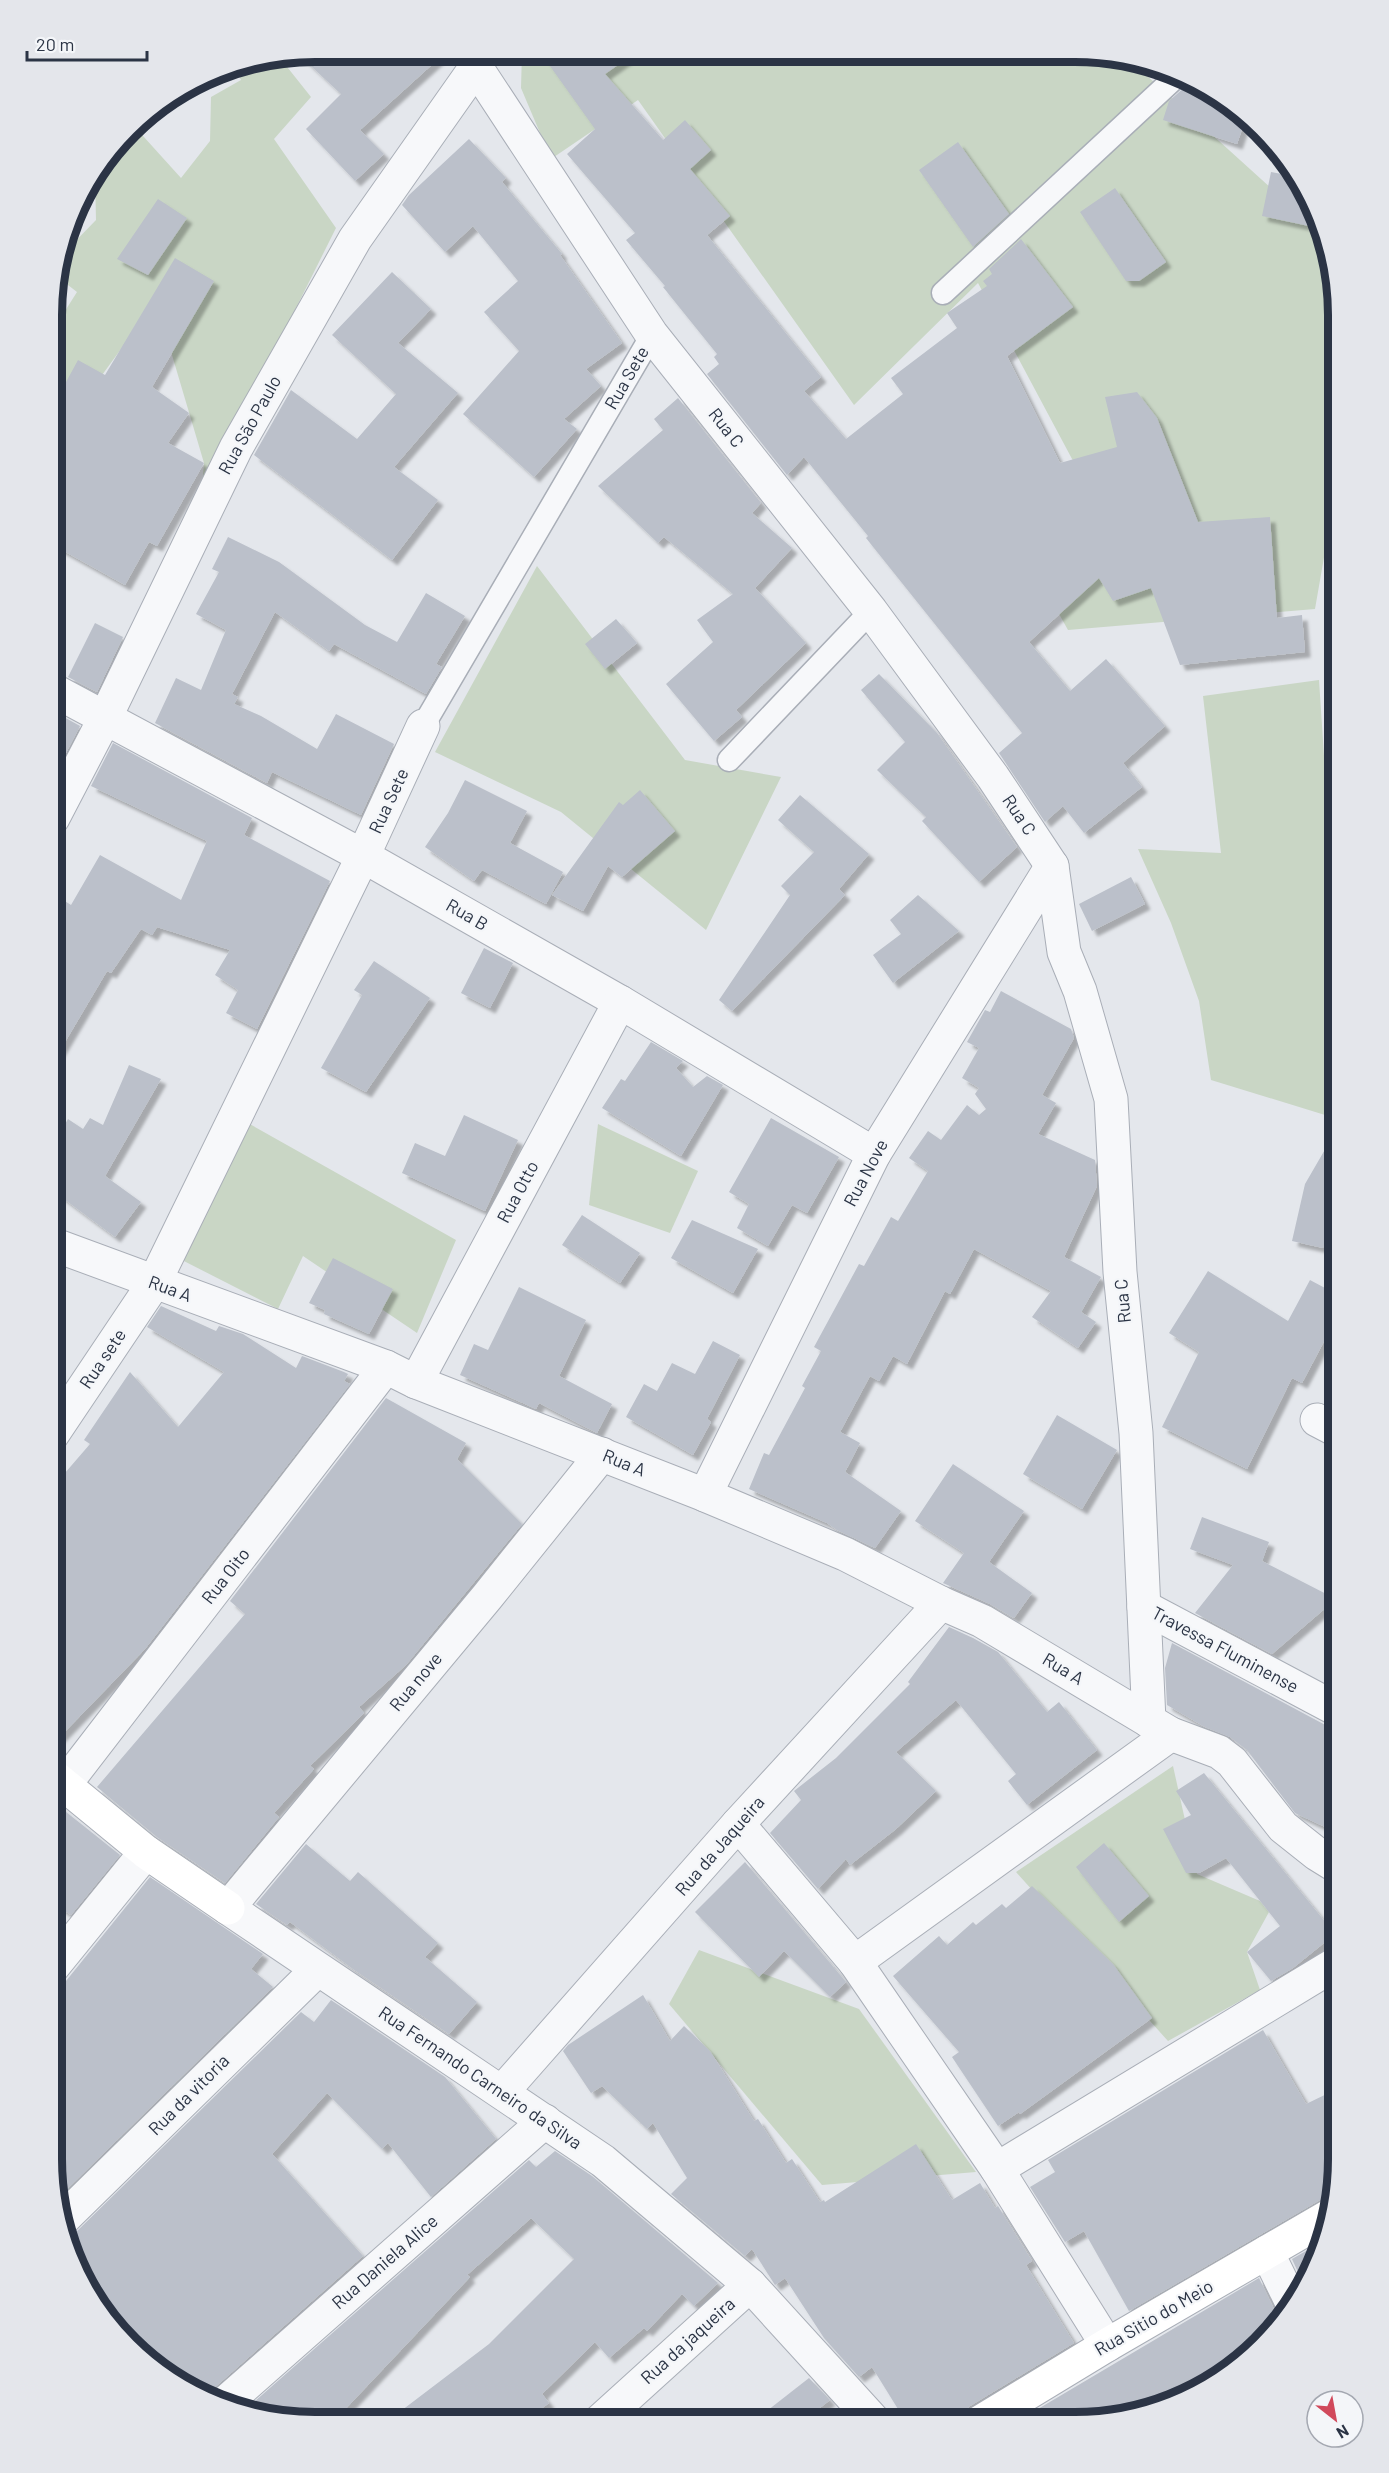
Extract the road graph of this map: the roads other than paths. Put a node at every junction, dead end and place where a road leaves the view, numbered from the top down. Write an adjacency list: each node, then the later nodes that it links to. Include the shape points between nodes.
1 (477, 62): 8 (street, Rua São Paulo, via 355,239 242,438)
2 (479, 62): 5 (street, Rua C)
3 (1171, 81): 4 (lane)
4 (943, 293)
5 (652, 335): 6 (street, Rua C); 9 (lane, Rua Sete)
6 (871, 611): 10 (lane); 13 (street, Rua C, via 993,777)
7 (62, 695): 8 (street, Rua B)
8 (105, 718): 11 (street, Rua São Paulo); 12 (street, Rua B)
9 (423, 726): 12 (street, Rua Sete)
10 (729, 760)
11 (62, 801)
12 (363, 856): 14 (street, Rua B); 17 (street, Rua Sete)
13 (1052, 866): 15 (street, Rua Nove); 24 (street, Rua C, via 1064,952 1080,991 1111,1099 1120,1272 1136,1433)
14 (620, 1002): 15 (street, Rua B); 19 (street, Rua Otto)
15 (874, 1154): 22 (street, Rua Nove)
16 (62, 1248): 17 (street, Rua A)
17 (154, 1283): 18 (street, Rua A); 20 (street, Rua sete)
18 (386, 1367): 19 (street, Rua A); 27 (street, Rua Oito)
19 (416, 1382): 21 (street, Rua A)
20 (62, 1419)
21 (602, 1454): 22 (street, Rua A); 32 (street, Rua nove)
22 (705, 1495): 23 (street, Rua A, via 845,1554)
23 (941, 1603): 26 (street, Rua A, via 982,1621); 29 (street, Rua da Jaqueira)
24 (1144, 1607): 25 (street, Travessa Fluminense); 26 (street, Rua C)
25 (1328, 1705)
26 (1160, 1727): 31 (street, Rua A, via 1219,1752 1232,1762 1283,1827); 34 (street)
27 (62, 1774)
28 (62, 1782): 30 (street, Rua Fernando Carneiro da Silva)
29 (738, 1824): 34 (street); 37 (street, Rua da Jaqueira)
30 (146, 1852): 32 (street, Rua Fernando Carneiro da Silva); 33 (street)
31 (1328, 1861)
32 (228, 1908): 36 (street, Rua Fernando Carneiro da Silva)
33 (62, 1955)
34 (855, 1962): 39 (street)
35 (1328, 1969): 39 (street)
36 (317, 1970): 37 (street, Rua Fernando Carneiro da Silva); 40 (street, Rua da vitoria)
37 (502, 2092): 38 (street, Rua Fernando Carneiro da Silva)
38 (545, 2121): 43 (street, Rua Fernando Carneiro da Silva, via 603,2161); 46 (street, Rua Daniela Alice)
39 (997, 2169): 45 (street)
40 (68, 2215)
41 (1320, 2221): 42 (street, Rua Sitio do Meio)
42 (1267, 2252): 44 (street); 45 (street, Rua Sitio do Meio)
43 (750, 2285): 47 (street, Rua da jaqueira); 48 (street, Rua Fernando Carneiro da Silva)
44 (1288, 2295)
45 (1107, 2344): 49 (street, Rua Sitio do Meio)
46 (231, 2397)
47 (610, 2412)
48 (866, 2412)
49 (996, 2412)

